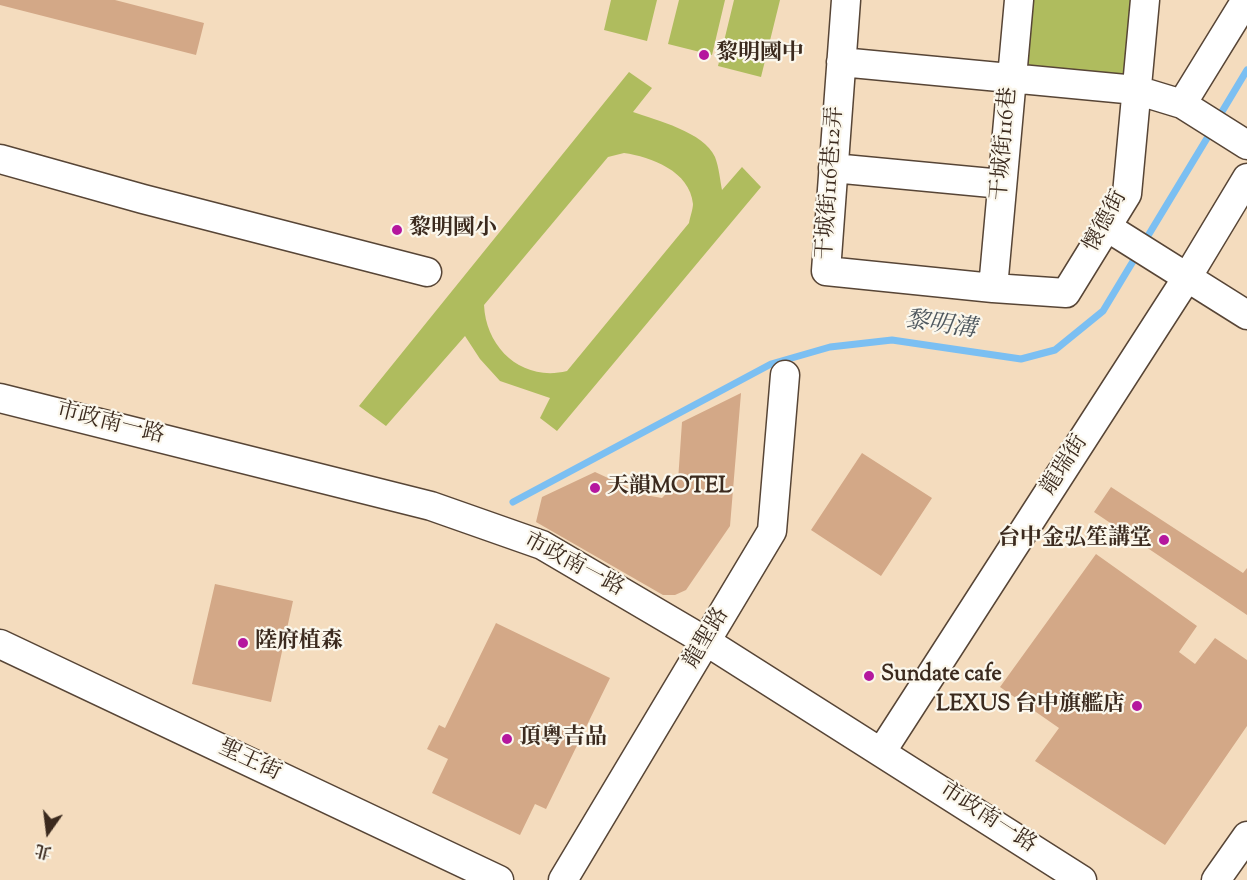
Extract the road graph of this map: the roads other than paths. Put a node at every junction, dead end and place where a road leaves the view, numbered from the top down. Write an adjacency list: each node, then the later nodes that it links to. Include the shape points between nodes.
1 (846, 0): 5 (street, 干城街116巷12弄)
2 (1019, 0): 6 (street, 干城街116巷)
3 (1145, 0): 7 (street, 懷德街)
4 (1246, 0): 8 (street)
5 (841, 62): 6 (street); 11 (street, 干城街116巷12弄)
6 (1012, 79): 7 (street); 13 (street, 干城街116巷)
7 (1136, 90): 8 (street); 17 (street, 懷德街, via 1127,194 1066,293)
8 (1189, 108): 9 (street)
9 (1247, 145)
10 (0, 159): 15 (street)
11 (833, 168): 13 (street); 17 (street, 干城街116巷12弄, via 826,271)
12 (1247, 178): 16 (street, 龍瑞街)
13 (1002, 184): 17 (street, 干城街116巷)
14 (1122, 236): 16 (street)
15 (427, 272)
16 (1183, 274): 18 (street); 23 (street, 龍瑞街)
17 (993, 288)
18 (1247, 315)
19 (785, 375): 21 (street, 龍聖路, via 772,531)
20 (0, 398): 21 (street, 市政南一路, via 453,514 542,545)
21 (707, 642): 23 (street, 市政南一路); 26 (street, 龍聖路)
22 (0, 644): 25 (street, 聖王街)
23 (882, 752): 27 (street, 市政南一路)
24 (1247, 836): 28 (street)
25 (499, 880)
26 (563, 880)
27 (1082, 880)
28 (1216, 880)

